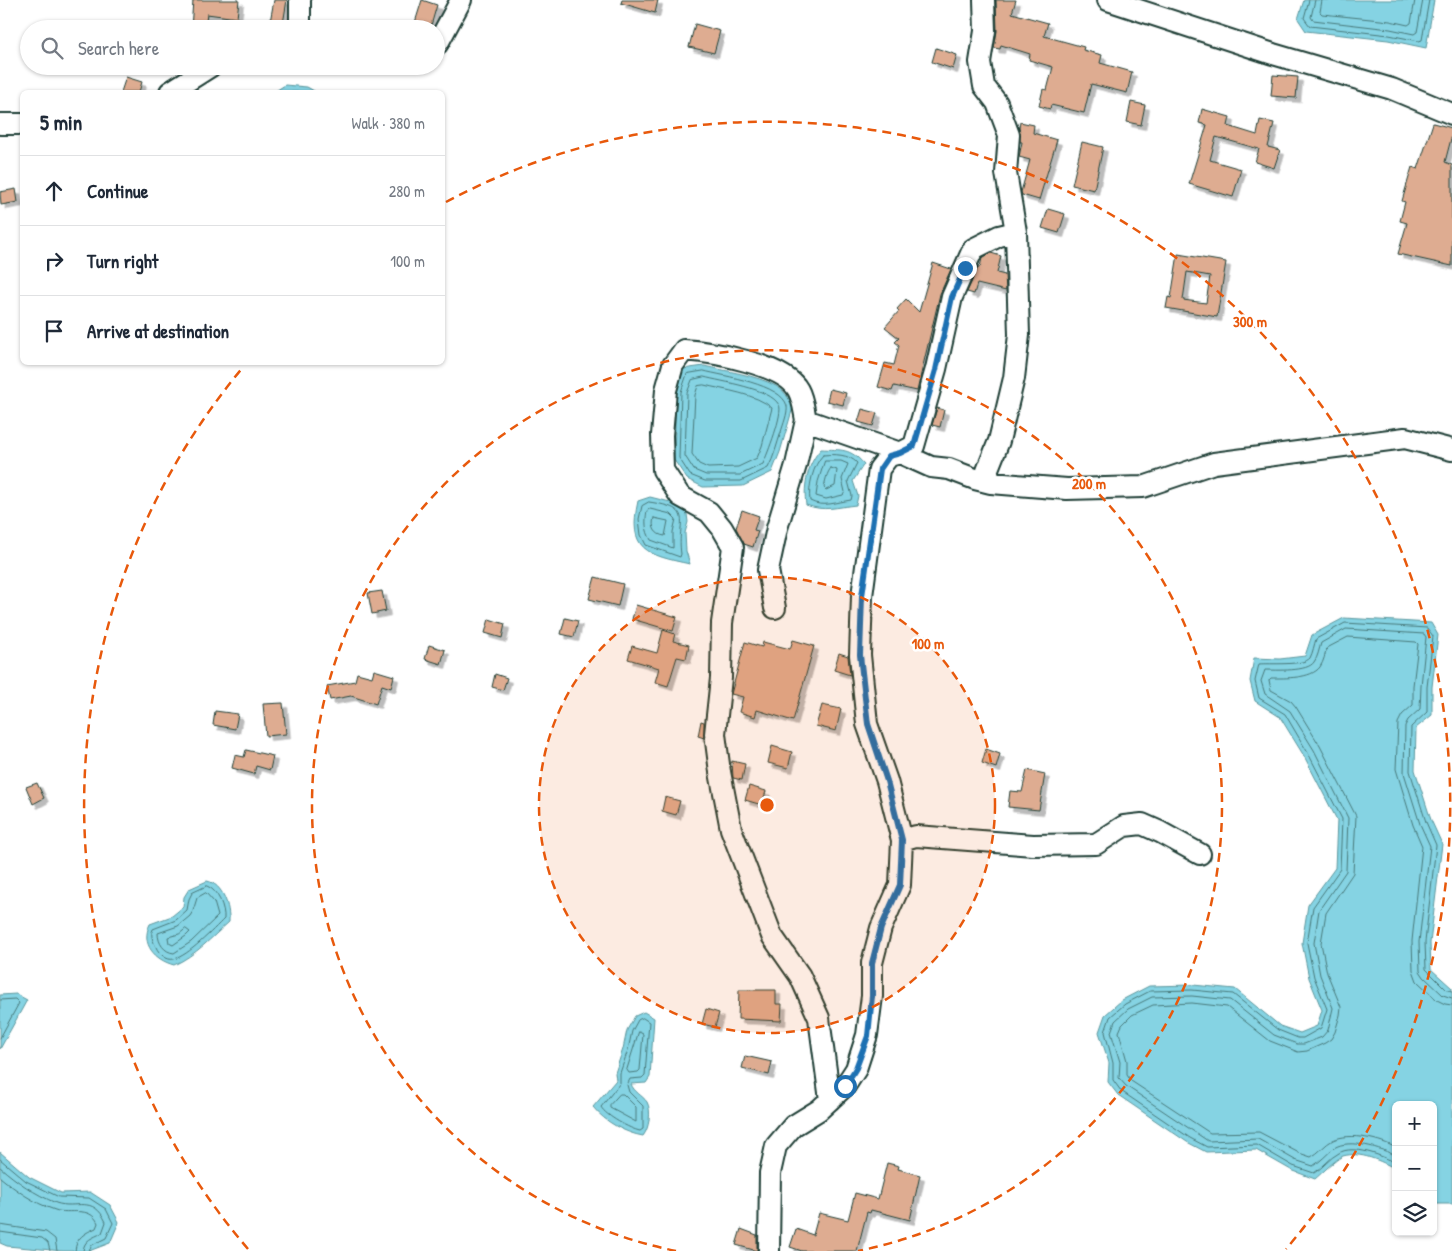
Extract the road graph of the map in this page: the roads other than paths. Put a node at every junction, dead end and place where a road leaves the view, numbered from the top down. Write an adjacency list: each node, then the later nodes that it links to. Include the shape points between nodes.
1 (300, 0): 5 (street)
2 (461, 0): 6 (street)
3 (984, 0): 12 (street, via 980,62 984,86 997,103 1009,135 1006,173)
4 (1108, 0): 9 (street, via 1273,54 1392,88)
5 (300, 20)
6 (445, 30)
7 (197, 75): 8 (street)
8 (173, 90)
9 (1452, 114)
10 (0, 124): 11 (street)
11 (20, 124)
12 (1016, 232): 15 (street, via 999,236 973,249 952,297 936,370 914,446); 16 (street, via 1019,335 1004,423 987,471)
13 (806, 420): 15 (street); 17 (street, via 768,570); 20 (street, via 798,390 786,378 763,366 708,352 684,350 673,365 666,390 663,470 680,496 709,512 733,547 722,623 715,734 720,772 731,829 772,936 800,976 819,1018)
14 (1452, 450): 16 (street, via 1405,438 1214,463 1143,487 1067,489)
15 (900, 453): 16 (street, via 931,467 949,469); 18 (street, via 889,456 880,469 862,596 860,655 868,724)
16 (991, 483)
17 (775, 608)
18 (902, 840): 19 (street, via 916,836 1032,845 1096,844 1124,826 1142,824); 20 (street, via 900,885 881,928 872,963 868,1036 856,1068 845,1086)
19 (1200, 854)
20 (830, 1100): 21 (street, via 793,1126 776,1146 770,1173)
21 (769, 1251)

